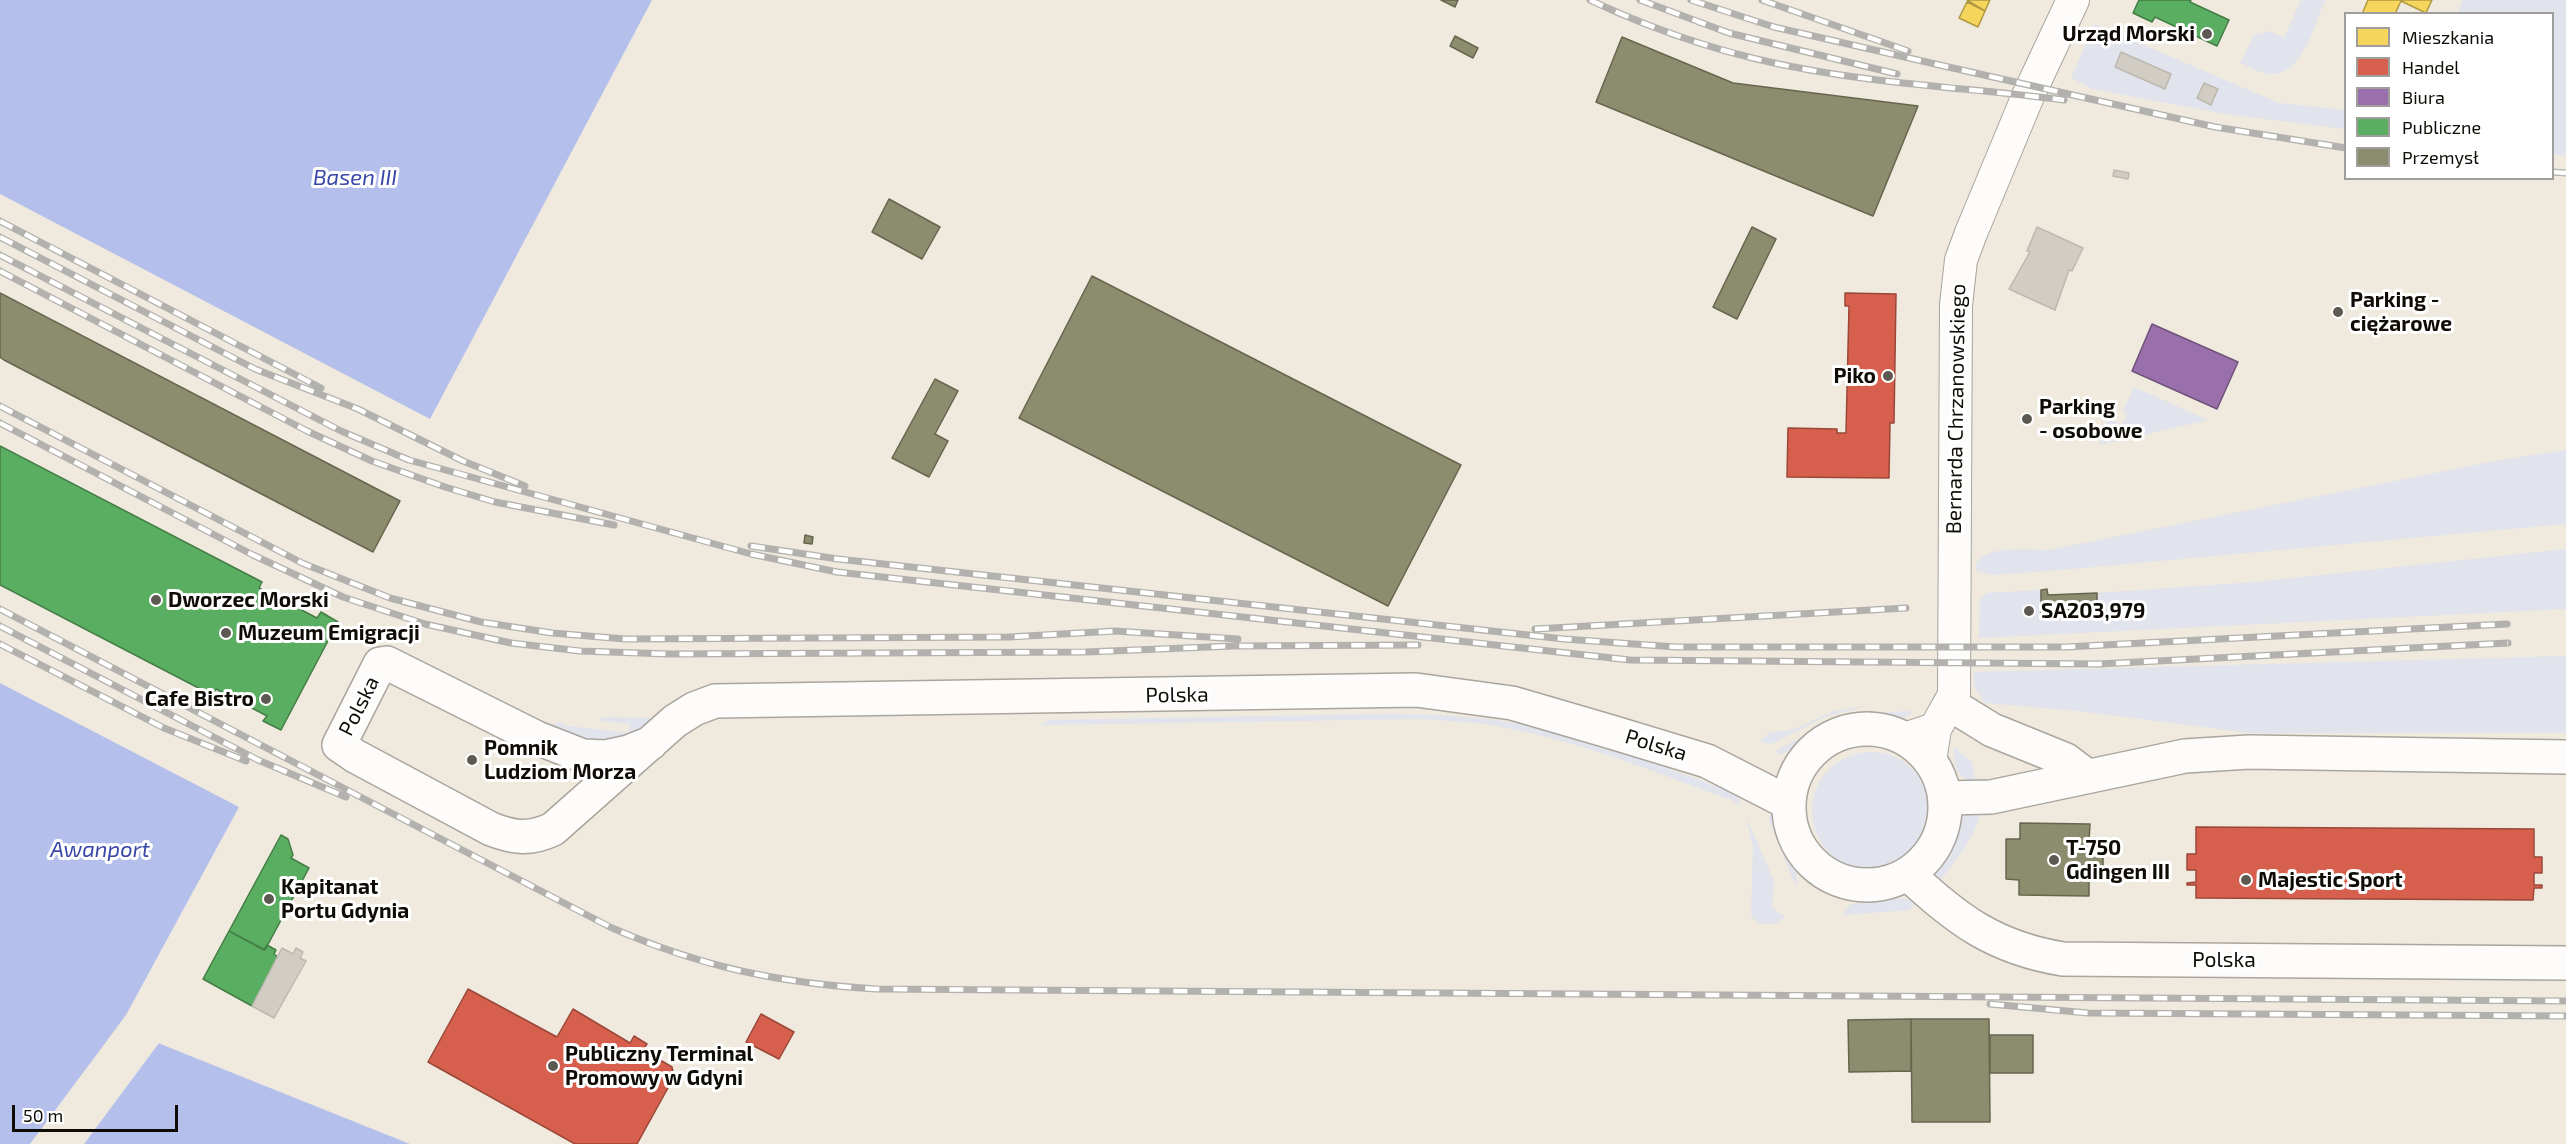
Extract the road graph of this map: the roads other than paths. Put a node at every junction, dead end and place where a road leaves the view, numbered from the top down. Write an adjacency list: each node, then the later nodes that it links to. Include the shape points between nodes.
1 (2073, 0): 2 (street, Bernarda Chrzanowskiego, via 2028,96 1961,260 1956,305 1954,684)
2 (1930, 724): 6 (highway, via 1834,736 1814,750); 7 (highway, via 1992,730 2066,760); 8 (highway, via 1930,760)
3 (651, 743): 3 (highway, Polska, via 605,757 583,756 537,738 387,663 380,664 339,745 490,829 524,838 554,829); 5 (highway, Polska, via 694,709 715,701 1416,690 1512,703)
4 (2566, 757): 7 (highway, via 2249,752 2185,756)
5 (1707, 761): 6 (highway, Polska); 9 (highway, Polska)
6 (1799, 769): 9 (highway)
7 (2087, 776): 8 (highway, via 1991,796)
8 (1945, 798): 10 (highway, via 1943,825 1936,844)
9 (1789, 803): 10 (highway, via 1792,828 1803,850 1832,877 1866,885)
10 (1908, 874): 11 (highway, Polska, via 1942,906 1982,934 2032,954 2063,959)
11 (2566, 963)

